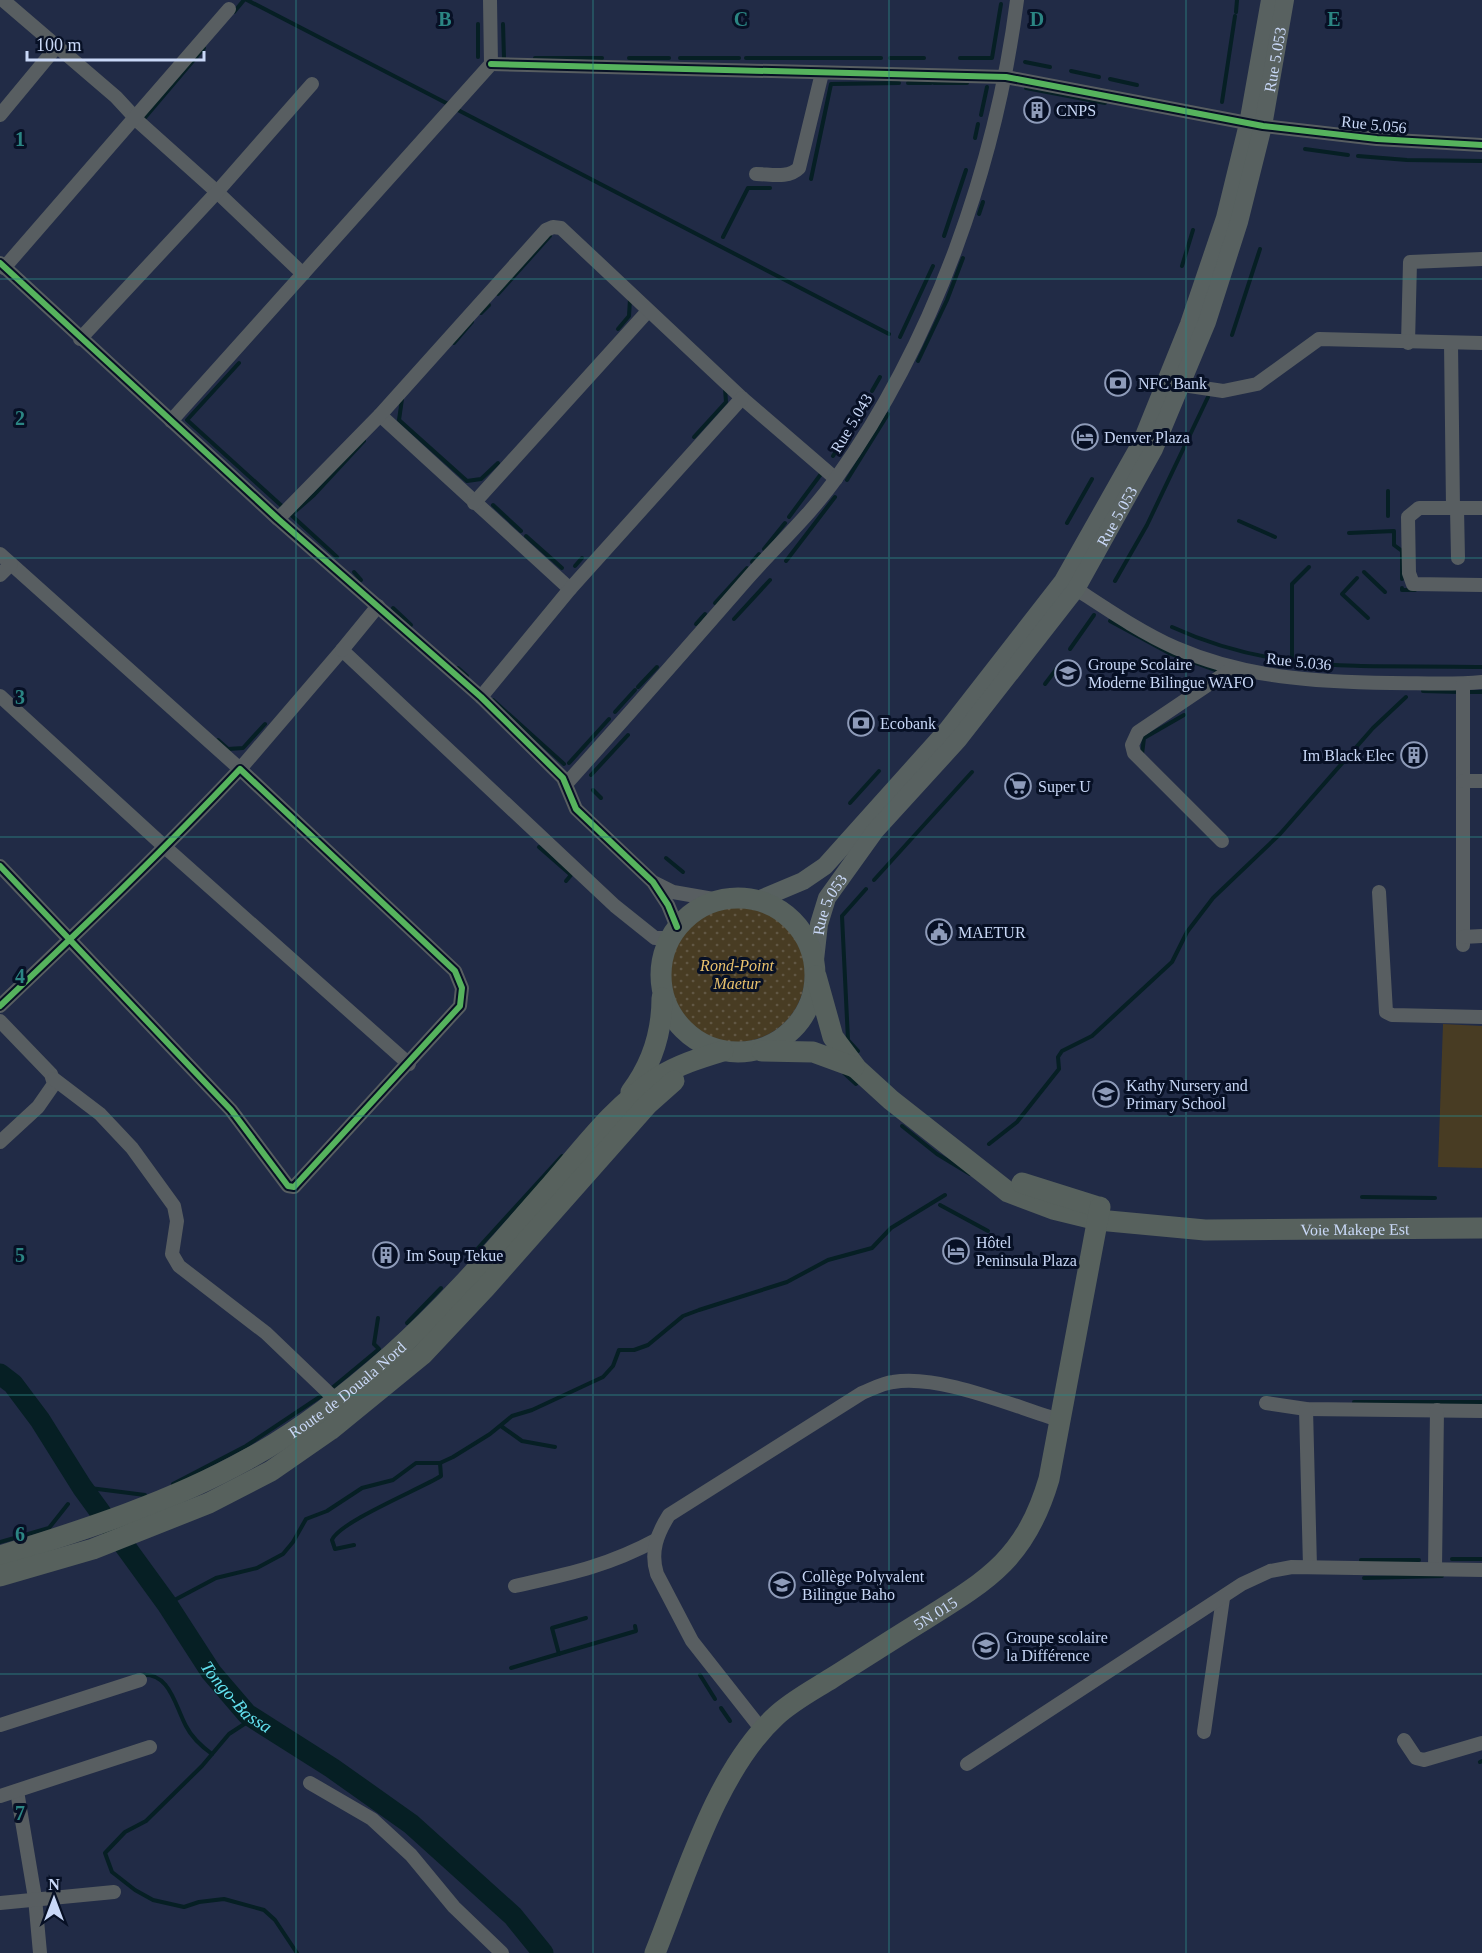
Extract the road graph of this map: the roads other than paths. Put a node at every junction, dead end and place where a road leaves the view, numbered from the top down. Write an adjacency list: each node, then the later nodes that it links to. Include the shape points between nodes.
1 (3, 0): 7 (street)
2 (490, 0): 8 (street)
3 (1017, 0): 10 (street, Rue 5.043)
4 (1270, 0): 14 (main road, Rue 5.053)
5 (1285, 0): 14 (main road, Rue 5.053)
6 (229, 9): 13 (street)
7 (58, 45): 12 (street); 13 (street)
8 (491, 64): 9 (street, Rue 5.056); 20 (street)
9 (822, 74): 10 (street, Rue 5.056); 16 (street, via 798,168 785,175)
10 (1006, 77): 14 (street, Rue 5.056); 30 (street, Rue 5.043, via 968,210 931,310 877,414)
11 (312, 84): 17 (street)
12 (0, 115)
13 (134, 117): 17 (street); 19 (street)
14 (1256, 125): 15 (street, Rue 5.056, via 1377,139); 26 (main road, Rue 5.053, via 1227,262); 39 (main road, Rue 5.053, via 1176,358 1141,443)
15 (1482, 145)
16 (756, 174)
17 (218, 192): 20 (street); 22 (street)
18 (1482, 259): 23 (street, via 1410,262)
19 (2, 266): 22 (street)
20 (303, 274): 29 (street)
21 (648, 311): 27 (street); 28 (street, via 561,228 553,227 546,230); 31 (street)
22 (80, 339): 29 (street)
23 (1408, 343): 24 (street); 26 (street, via 1320,339 1257,384 1223,391)
24 (1451, 344): 25 (street); 32 (street)
25 (1482, 344)
26 (1183, 385): 39 (main road, Rue 5.053, via 1155,450)
27 (742, 398): 30 (street); 41 (street)
28 (380, 415): 31 (street); 34 (street)
29 (171, 421): 34 (street)
30 (836, 479): 52 (street, Rue 5.043)
31 (474, 503): 41 (street)
32 (1455, 508): 33 (street); 36 (street); 40 (street, via 1419,508 1410,513 1410,580 1418,585)
33 (1482, 508)
34 (278, 519): 42 (street)
35 (0, 554): 37 (street)
36 (1458, 558)
37 (11, 564): 38 (street); 49 (street)
38 (0, 575)
39 (1069, 585): 44 (street, Rue 5.036, via 1152,636); 59 (main road, Rue 5.053, via 825,866); 63 (main road, Rue 5.053, via 958,740 875,831 839,879 827,898 819,924)
40 (1482, 585)
41 (570, 589): 48 (street)
42 (378, 606): 43 (street); 48 (street)
43 (342, 650): 49 (street); 60 (street, via 615,906 655,938)
44 (1233, 668): 46 (street, Rue 5.036, via 1287,679); 53 (street, via 1138,732 1132,745 1134,753)
45 (1482, 682): 46 (street, Rue 5.036)
46 (1463, 684): 50 (street)
47 (0, 696): 54 (street)
48 (482, 697): 52 (street)
49 (240, 769): 54 (street); 71 (street, via 460,979 460,1006)
50 (1463, 781): 51 (street); 61 (street, via 1463,941)
51 (1482, 781)
52 (567, 783): 56 (street, via 576,809)
53 (1222, 841)
54 (166, 848): 62 (street); 71 (street)
55 (0, 866): 62 (street)
56 (653, 882): 58 (street, via 673,892); 60 (street, via 668,904)
57 (1379, 892): 66 (street, via 1386,1012)
58 (719, 900): 59 (main road); 60 (main road, via 695,910)
59 (758, 900): 63 (main road, via 795,922 808,940)
60 (673, 933): 64 (main road, via 663,956)
61 (1482, 936)
62 (70, 940): 65 (street); 71 (street, via 231,1110 288,1186 294,1187)
63 (815, 968): 69 (main road, via 811,1002 798,1025 777,1042); 72 (main road, via 834,1037)
64 (662, 991): 68 (main road, via 683,1030 702,1044); 74 (main road, via 662,1014 654,1051 638,1083)
65 (0, 1006)
66 (1482, 1017)
67 (0, 1021): 73 (street)
68 (723, 1051): 69 (main road); 70 (main road)
69 (753, 1051): 72 (main road, via 813,1052)
70 (698, 1059): 74 (main road, via 654,1080); 89 (main road, Route de Douala Nord, via 639,1114 423,1353 330,1430 271,1471 209,1503 93,1549)
71 (409, 1064)
72 (857, 1069): 76 (main road, Voie Makepe Est, via 989,1176)
73 (54, 1079): 75 (street, via 51,1091 38,1107); 78 (street, via 100,1114 132,1148 174,1206 177,1221 172,1254 179,1266 266,1333)
74 (617, 1111): 78 (main road, Route de Douala Nord, via 431,1317)
75 (0, 1142)
76 (1099, 1214): 77 (main road, Voie Makepe Est, via 1192,1216 1227,1228); 83 (main road, 5N.015)
77 (1482, 1228)
78 (336, 1400): 85 (main road, Route de Douala Nord, via 248,1459 79,1532)
79 (1266, 1403): 80 (street)
80 (1306, 1409): 81 (street); 86 (street)
81 (1437, 1410): 82 (street); 87 (street)
82 (1482, 1411)
83 (1059, 1420): 84 (street, via 949,1386 921,1380 891,1382 862,1393 669,1515); 94 (main road, 5N.015, via 1049,1479 1036,1518 999,1568 971,1591 790,1704)
84 (656, 1540): 90 (street, via 599,1567); 94 (street, via 654,1565 692,1641)
85 (0, 1556)
86 (1310, 1567): 87 (street); 91 (street, via 1270,1571)
87 (1435, 1569): 88 (street)
88 (1482, 1570)
89 (0, 1576)
90 (515, 1586)
91 (1223, 1598): 95 (street); 99 (street)
92 (140, 1680): 93 (street)
93 (0, 1725)
94 (762, 1730): 108 (main road, 5N.015, via 737,1764 718,1800)
95 (1204, 1732)
96 (1404, 1740): 97 (street, via 1416,1758 1424,1760)
97 (1482, 1743)
98 (150, 1747): 101 (street)
99 (968, 1764)
100 (310, 1783): 107 (street, via 372,1819)
101 (17, 1791): 102 (street); 104 (street)
102 (0, 1796)
103 (114, 1892): 104 (street)
104 (35, 1898): 105 (street); 106 (street)
105 (0, 1903)
106 (40, 1953)
107 (502, 1953)
108 (655, 1953)

